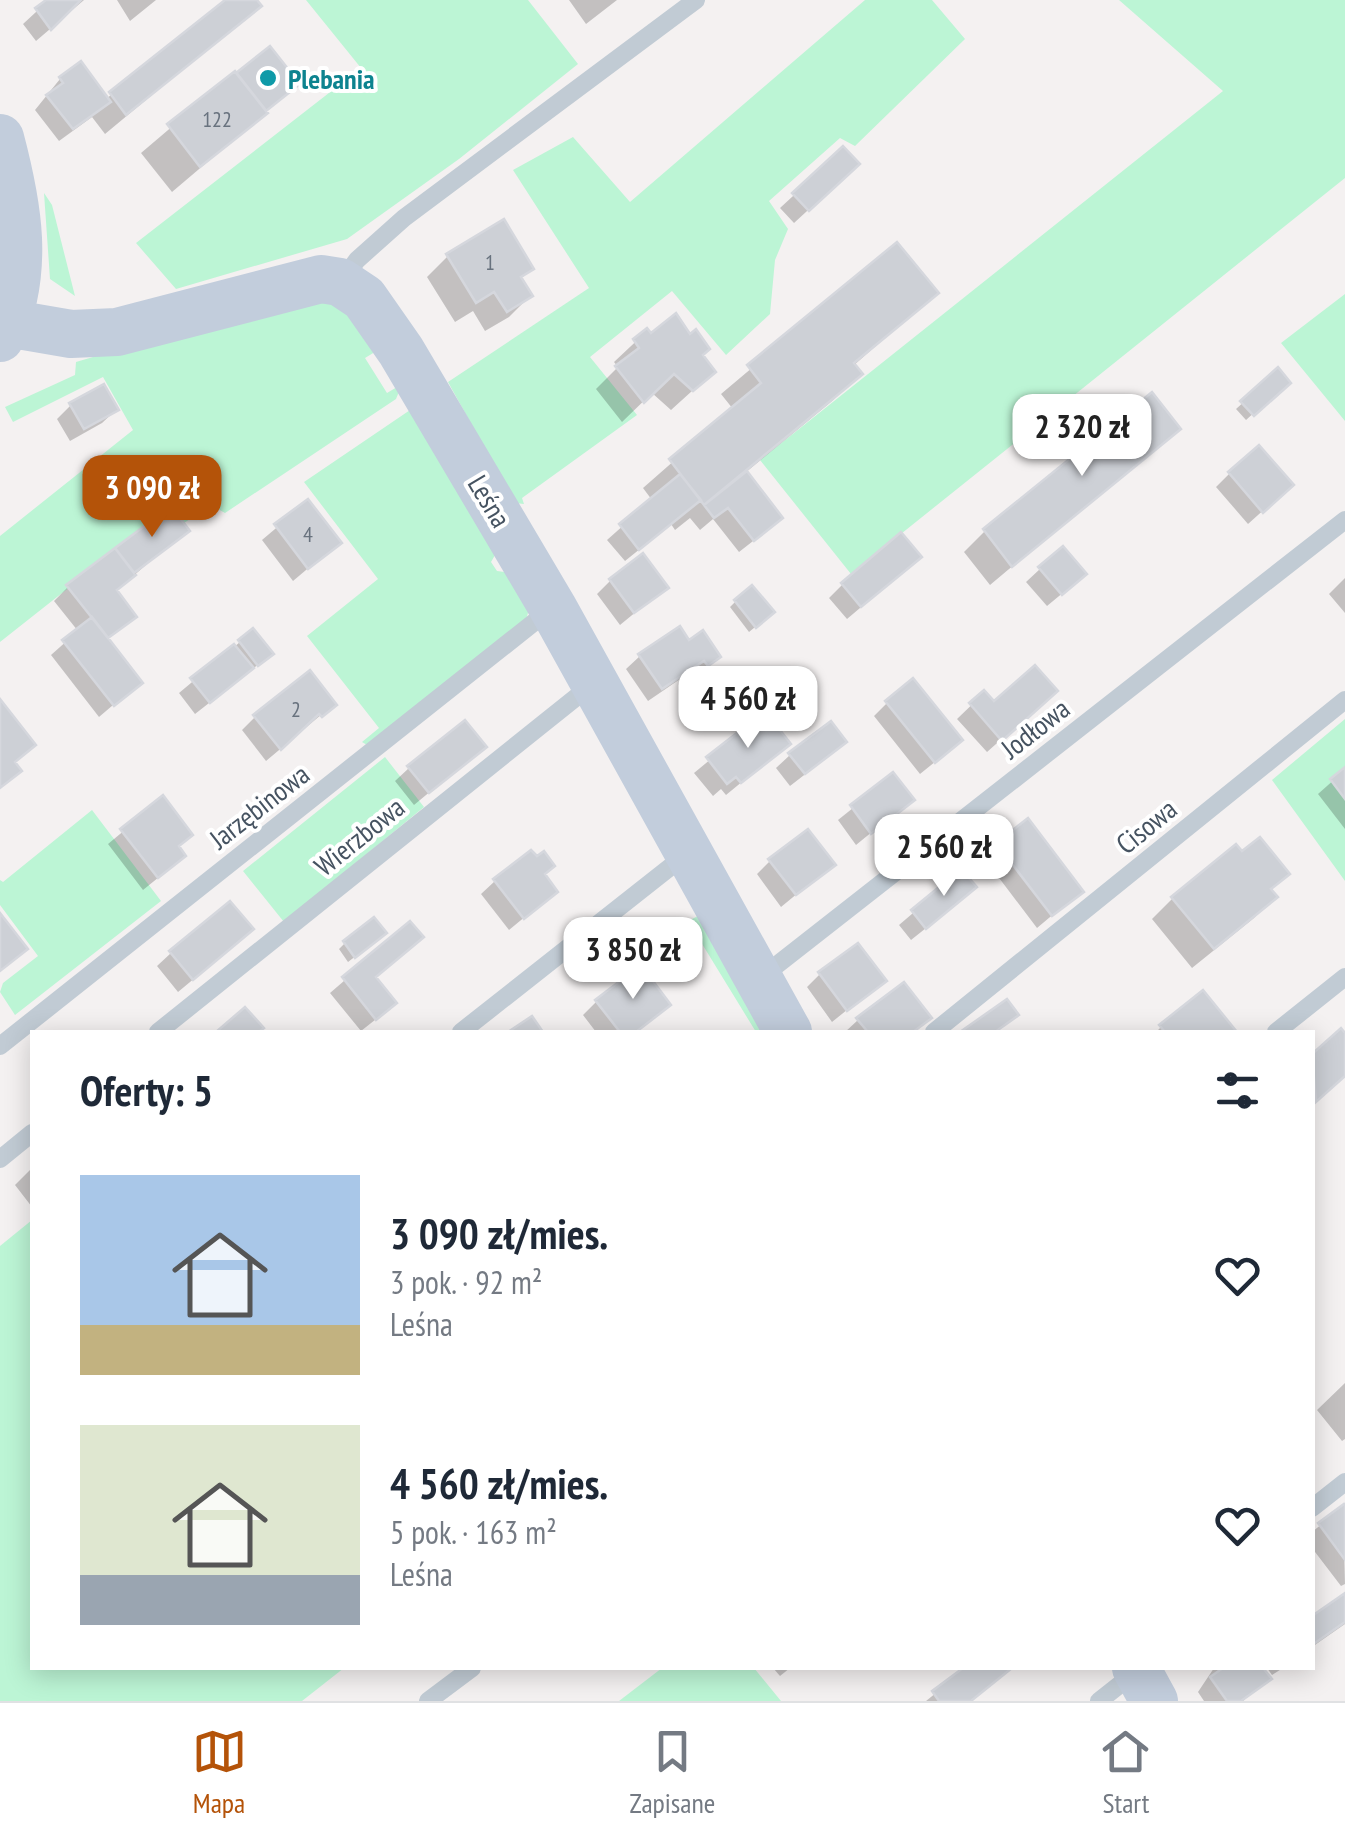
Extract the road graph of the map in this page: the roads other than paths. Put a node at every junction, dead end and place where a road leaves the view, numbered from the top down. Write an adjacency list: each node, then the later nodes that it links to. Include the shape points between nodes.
1 (696, 0): 3 (lane, via 404,218)
2 (0, 138): 4 (street, via 20,236 15,295)
3 (340, 282): 4 (street, via 292,284 118,332); 6 (street, Leśna, via 381,320)
4 (3, 330)
5 (1345, 520): 11 (lane, Jodłowa)
6 (553, 608): 7 (street, Leśna); 17 (lane, Jarzębinowa)
7 (594, 683): 9 (street, Leśna); 12 (lane, Wierzbowa)
8 (1345, 700): 15 (lane, Cisowa)
9 (688, 853): 11 (street, Leśna); 13 (lane)
10 (1345, 978): 16 (lane)
11 (758, 980): 14 (street, Leśna)
12 (160, 1030)
13 (464, 1030)
14 (787, 1030)
15 (936, 1030)
16 (1279, 1030)
17 (0, 1046)
18 (30, 1135): 19 (lane)
19 (0, 1159)
20 (1345, 1482): 21 (lane)
21 (1315, 1506)
22 (469, 1670): 24 (lane)
23 (1142, 1680): 25 (lane)
24 (428, 1701)
25 (1099, 1701)

